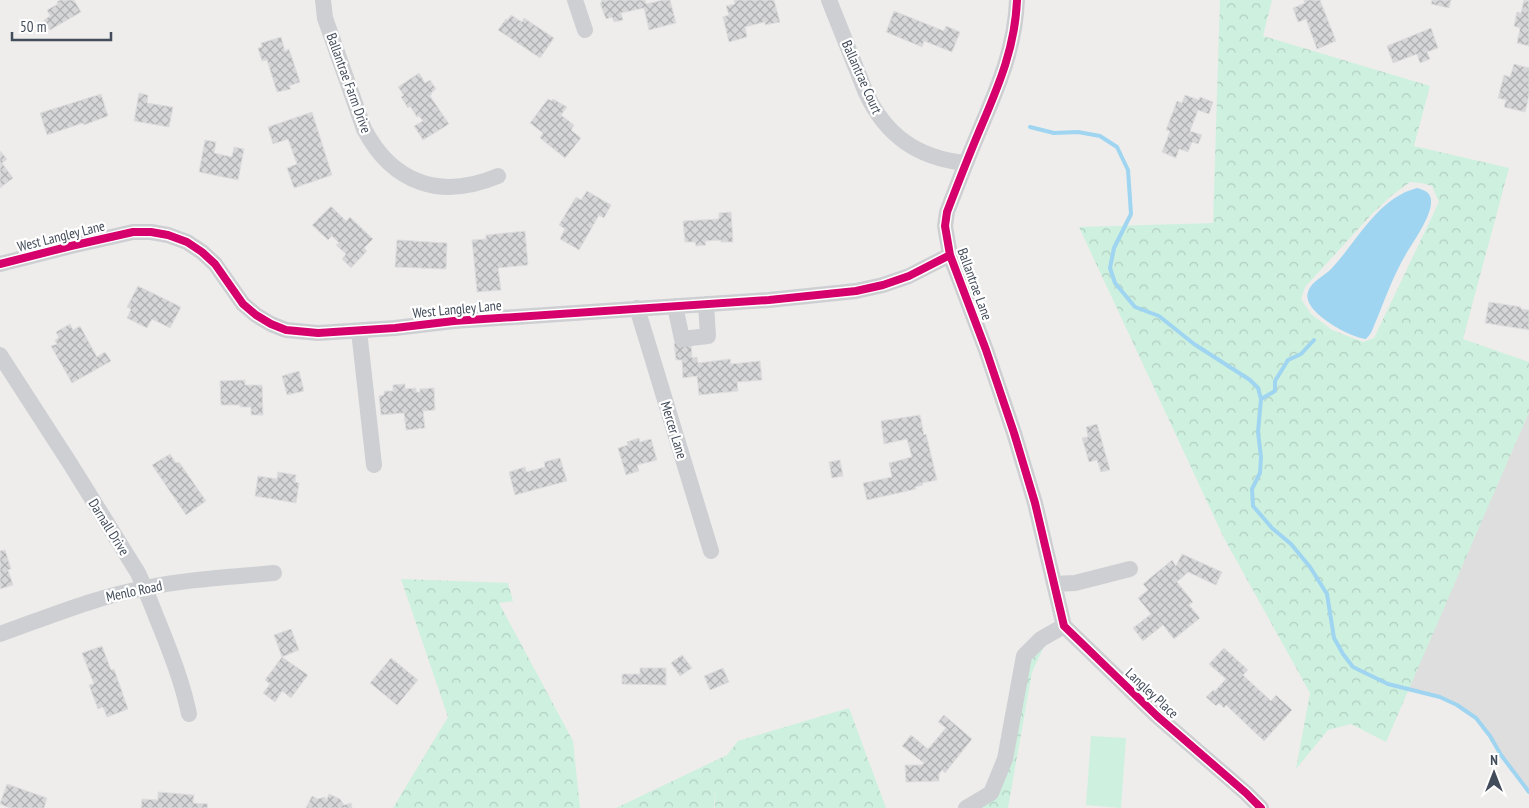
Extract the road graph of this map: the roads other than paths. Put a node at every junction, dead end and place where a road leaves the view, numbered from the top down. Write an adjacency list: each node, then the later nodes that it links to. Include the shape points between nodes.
1 (323, 0): 7 (street, Ballantrae Farm Drive, via 326,18 364,129 383,158 411,178 445,187 463,187)
2 (576, 0): 5 (street)
3 (829, 0): 6 (street, Ballantrae Court, via 869,99 882,121 912,147 947,161)
4 (1018, 0): 6 (street, Ballantrae Lane, via 1003,75)
5 (585, 30)
6 (965, 163): 8 (street, Ballantrae Lane, via 947,212 945,232)
7 (498, 176)
8 (950, 256): 10 (street, West Langley Lane, via 909,276 856,291); 19 (street, Ballantrae Lane, via 986,350 1036,502)
9 (0, 264): 13 (street, West Langley Lane, via 133,232 168,235 202,252 215,264 242,304 271,324 304,333)
10 (706, 304): 11 (street, West Langley Lane); 11 (street, via 708,336 682,338)
11 (674, 306): 12 (street, West Langley Lane)
12 (637, 308): 13 (street, West Langley Lane); 16 (street, Mercer Lane)
13 (358, 331): 15 (street)
14 (0, 355): 20 (street, Darnall Drive)
15 (374, 466)
16 (711, 551)
17 (1130, 569): 19 (street, via 1075,583)
18 (274, 573): 20 (street, Menlo Road, via 191,580)
19 (1053, 581): 21 (street)
20 (145, 588): 22 (street, Menlo Road, via 102,598); 23 (street, Darnall Drive, via 178,670)
21 (1064, 626): 24 (street, via 1041,639 1024,656 1005,759 991,793); 25 (street, Langley Place, via 1157,716)
22 (0, 634)
23 (190, 714)
24 (966, 808)
25 (1261, 808)

